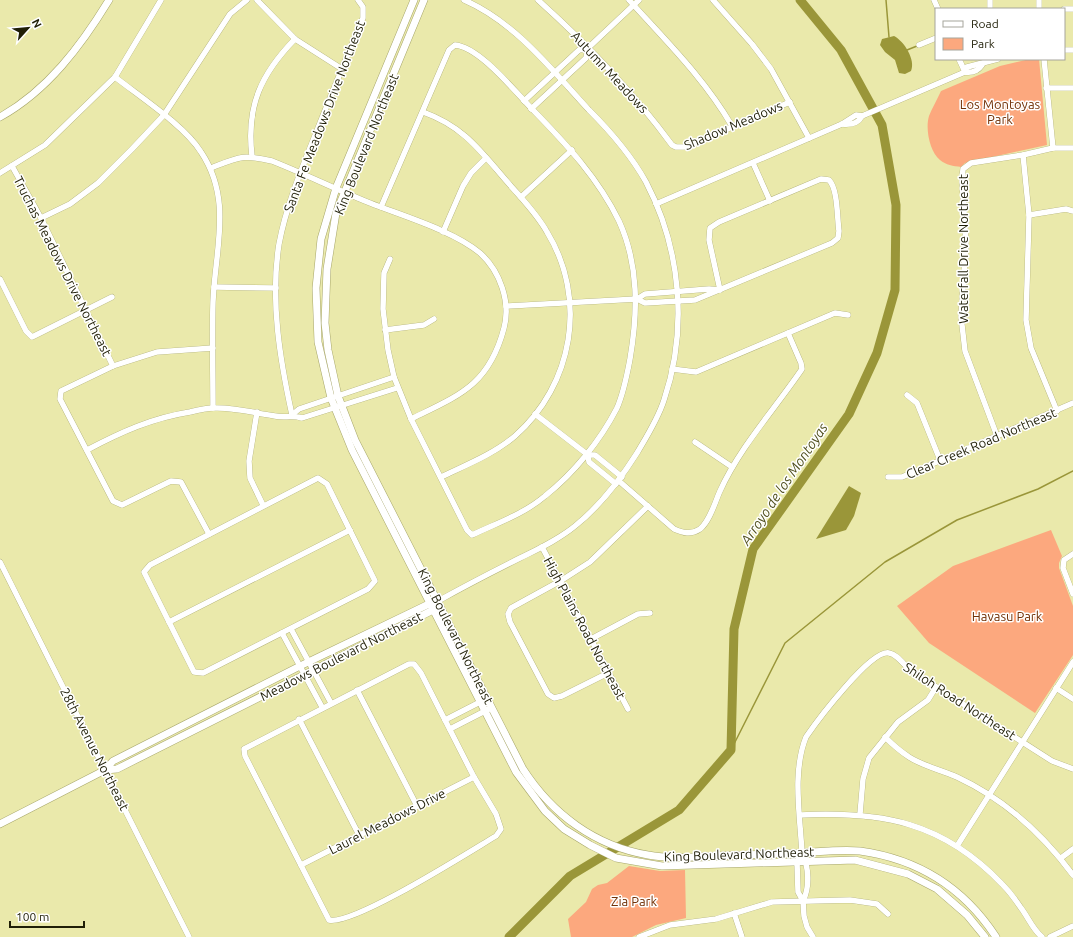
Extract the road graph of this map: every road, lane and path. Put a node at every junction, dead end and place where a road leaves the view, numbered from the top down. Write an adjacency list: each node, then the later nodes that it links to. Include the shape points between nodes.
1 (108, 0): 33 (street, via 60,70 16,109)
2 (161, 0): 24 (street)
3 (247, 0): 32 (street, via 230,14)
4 (256, 0): 15 (street)
5 (358, 0): 21 (street, Santa Fe Meadows Drive Northeast, via 363,7 363,18)
6 (414, 0): 48 (street, King Boulevard Northeast)
7 (424, 0): 49 (street, King Boulevard Northeast)
8 (464, 0): 22 (street, via 503,22)
9 (538, 0): 17 (street, Autumn Meadows)
10 (629, 0): 13 (street)
11 (639, 0): 13 (street)
12 (712, 0): 29 (street, via 752,44 771,69)
13 (633, 5): 17 (street); 34 (street, via 697,74 719,103)
14 (935, 38): 16 (street)
15 (295, 39): 21 (street); 41 (street, via 276,59 262,82 254,103 249,134)
16 (919, 45)
17 (588, 48): 22 (street, via 579,50); 25 (street, via 586,58); 36 (street, Autumn Meadows, via 641,103)
18 (959, 60): 23 (street)
19 (995, 60): 23 (street, via 982,65 977,63 967,67)
20 (1044, 60): 26 (street)
21 (342, 69): 46 (street, Santa Fe Meadows Drive Northeast)
22 (554, 72): 25 (street); 28 (street)
23 (965, 72): 35 (street, via 864,115 850,125 842,124)
24 (115, 77): 32 (street); 44 (street, via 45,145)
25 (561, 80): 30 (street); 52 (street, via 615,137 633,161)
26 (1046, 88): 27 (street); 37 (street)
27 (1073, 88)
28 (524, 100): 30 (street); 31 (street, via 482,60 463,46 455,45 449,50)
29 (790, 102): 34 (street, Shadow Meadows); 35 (street)
30 (532, 109): 39 (street)
31 (423, 112): 42 (street, via 452,124); 53 (street)
32 (164, 115): 45 (street, via 200,150); 56 (street, via 98,183 70,204)
33 (0, 117)
34 (732, 126): 36 (street, Shadow Meadows, via 686,147)
35 (809, 138): 43 (street)
36 (676, 148)
37 (1053, 148): 38 (street, Waterfall Drive Northeast); 40 (street, Waterfall Drive Northeast)
38 (1073, 148)
39 (572, 150): 50 (street); 65 (street, via 591,173 619,222 630,252)
40 (1023, 155): 55 (street); 90 (street, Waterfall Drive Northeast, via 971,163 963,169 962,179 966,244 961,316 965,351)
41 (252, 156): 45 (street, via 235,158); 46 (street)
42 (486, 158): 50 (street); 57 (street, via 471,173 463,186)
43 (753, 163): 51 (street); 52 (street)
44 (12, 166): 47 (street); 56 (street, Truchas Meadows Drive Northeast)
45 (211, 168): 60 (street, via 222,216)
46 (301, 172): 48 (street); 61 (street, Santa Fe Meadows Drive Northeast, via 290,200 279,245)
47 (0, 173)
48 (336, 188): 49 (street); 80 (street, King Boulevard Northeast, via 321,239 316,288 318,342)
49 (344, 192): 53 (street); 80 (street, King Boulevard Northeast, via 336,213 324,295)
50 (521, 197): 67 (street, via 534,212 557,250)
51 (770, 201): 62 (street, via 710,228 709,240); 62 (street, via 821,179 829,180 835,191 839,232 836,241)
52 (656, 204): 63 (street, via 670,246)
53 (381, 207): 57 (street)
54 (1073, 211): 55 (street, via 1066,209)
55 (1029, 215): 85 (street, via 1026,320 1031,348)
56 (41, 218): 69 (street, Truchas Meadows Drive Northeast)
57 (443, 232): 68 (street, via 472,247 488,262 499,279)
58 (390, 259): 72 (street, via 384,273)
59 (0, 279): 69 (street, via 26,331 32,337)
60 (214, 287): 61 (street); 74 (street)
61 (276, 288): 88 (street, Santa Fe Meadows Drive Northeast, via 280,362)
62 (720, 290): 63 (street); 66 (street, via 695,300)
63 (678, 293): 65 (street, via 645,294); 66 (street)
64 (112, 297): 69 (street)
65 (637, 299): 66 (street, via 645,303); 67 (street); 93 (street, via 636,328 626,381 616,408)
66 (678, 302): 76 (street, via 678,335)
67 (570, 304): 68 (street); 87 (street, via 571,325 563,366 546,400)
68 (506, 306): 89 (street, via 500,343 492,361 479,379 456,396)
69 (86, 310): 75 (street, Truchas Meadows Drive Northeast)
70 (848, 315): 73 (street, via 835,313)
71 (434, 319): 72 (street, via 424,325)
72 (385, 330): 77 (street)
73 (788, 333): 76 (street, via 696,372); 95 (street, via 802,363 802,369)
74 (213, 348): 75 (street, via 157,352); 83 (street)
75 (113, 366): 92 (street, via 61,391 60,399)
76 (672, 369): 98 (street, via 664,401 653,427)
77 (394, 377): 78 (street); 80 (street)
78 (397, 388): 82 (street); 89 (street)
79 (907, 395): 94 (street, via 917,403)
80 (334, 397): 82 (street, King Boulevard Northeast); 84 (street, King Boulevard Northeast); 88 (street, via 299,409)
81 (1073, 404): 85 (street, Clear Creek Road Northeast)
82 (342, 406): 84 (street); 108 (street, King Boulevard Northeast, via 355,440)
83 (214, 408): 86 (street); 92 (street, via 156,418)
84 (334, 408): 88 (street, via 302,418); 109 (street, King Boulevard Northeast, via 352,450)
85 (1056, 410): 90 (street, Clear Creek Road Northeast)
86 (257, 412): 88 (street, via 276,417); 99 (street, via 249,461 250,478)
87 (535, 414): 93 (street); 96 (street, via 515,436 495,451)
88 (292, 415)
89 (411, 419): 96 (street)
90 (997, 436): 94 (street, Clear Creek Road Northeast)
91 (695, 442): 95 (street)
92 (87, 450): 102 (street, via 113,501 122,505 171,481 181,482)
93 (588, 455): 96 (street, via 545,496 523,512 472,535 467,530); 98 (street, via 595,455); 98 (street, via 589,462)
94 (940, 460): 97 (street, Clear Creek Road Northeast, via 902,477)
95 (732, 467): 100 (street, via 705,524 700,529 682,533)
96 (441, 477)
97 (888, 478)
98 (619, 481): 100 (street); 103 (street, via 575,526)
99 (263, 505): 101 (street, via 318,478 327,484); 102 (street)
100 (648, 506): 106 (street, via 590,562)
101 (350, 530): 112 (street); 113 (street, via 375,581 368,589)
102 (208, 534): 112 (street, via 150,565 144,572)
103 (542, 547): 106 (street, High Plains Road Northeast); 108 (street)
104 (1073, 554): 107 (street, via 1064,560 1063,568)
105 (0, 562): 139 (street, 28th Avenue Northeast)
106 (562, 580): 115 (street, High Plains Road Northeast); 120 (street, via 511,608 508,614 510,622 548,694 554,698)
107 (1073, 594)
108 (438, 601): 109 (street); 110 (street, Meadows Boulevard Northeast); 125 (street, King Boulevard Northeast)
109 (429, 602): 110 (street, King Boulevard Northeast); 116 (street, Meadows Boulevard Northeast)
110 (433, 610): 119 (street, Meadows Boulevard Northeast); 127 (street, King Boulevard Northeast)
111 (650, 613): 115 (street, via 638,614)
112 (169, 622): 114 (street, via 194,672 203,673)
113 (291, 629): 114 (street); 116 (street)
114 (282, 633): 118 (street)
115 (591, 639): 120 (street, High Plains Road Northeast)
116 (308, 662): 118 (street, Meadows Boulevard Northeast); 119 (street)
117 (1073, 662): 123 (street)
118 (300, 666): 121 (street); 139 (street, Meadows Boulevard Northeast, via 113,761)
119 (312, 670): 121 (street, Meadows Boulevard Northeast); 128 (street)
120 (608, 673): 131 (street, High Plains Road Northeast)
121 (304, 674): 129 (street); 139 (street, Meadows Boulevard Northeast, via 117,769)
122 (936, 687): 136 (street, via 928,700 898,722); 137 (street, Shiloh Road Northeast); 144 (street, Shiloh Road Northeast, via 889,652 883,653 858,671 806,737 798,768)
123 (1056, 688): 126 (street); 137 (street)
124 (357, 690): 128 (street); 134 (street, via 400,668 414,664 422,673); 142 (street)
125 (488, 698): 127 (street); 130 (street, King Boulevard Northeast)
126 (1073, 699)
127 (480, 702): 132 (street, King Boulevard Northeast); 134 (street)
128 (331, 703): 129 (street)
129 (322, 707): 133 (street)
130 (492, 707): 132 (street); 149 (street, King Boulevard Northeast, via 533,785 561,815 605,841 650,856 671,858)
131 (628, 709)
132 (485, 711): 135 (street); 151 (street, King Boulevard Northeast, via 516,772 545,811 564,829 608,854 662,866)
133 (299, 719): 146 (street); 153 (street, via 244,749 245,756)
134 (445, 720): 135 (street)
135 (450, 729): 140 (street)
136 (885, 737): 141 (street, via 908,756); 143 (street, via 875,749 865,770)
137 (1022, 742): 138 (street, Shiloh Road Northeast, via 1052,761); 141 (street)
138 (1073, 769)
139 (105, 770): 145 (street, Meadows Boulevard Northeast); 159 (street, 28th Avenue Northeast)
140 (474, 777): 142 (street, Laurel Meadows Drive); 153 (street, via 496,814 501,829 496,836 386,901 351,916 329,920)
141 (989, 794): 147 (street); 150 (street, via 1015,812)
142 (417, 806): 146 (street, Laurel Meadows Drive)
143 (860, 814): 144 (street); 147 (street, via 919,827)
144 (800, 815): 149 (street, Shiloh Road Northeast)
145 (0, 824)
146 (359, 836): 153 (street, Laurel Meadows Drive)
147 (957, 846): 165 (street, via 991,873 1007,890)
148 (1073, 849): 150 (street)
149 (802, 853): 151 (street); 152 (street); 164 (street, King Boulevard Northeast, via 859,851 920,868 968,901)
150 (1061, 858): 154 (street)
151 (797, 862): 152 (street, King Boulevard Northeast); 155 (street, via 798,892)
152 (806, 862): 155 (street, via 807,892); 163 (street, King Boulevard Northeast, via 855,860 908,874 937,889 967,915)
153 (301, 865)
154 (1073, 875)
155 (803, 901): 156 (street, via 772,902); 157 (street, via 864,901 877,904); 162 (street, via 804,916)
156 (734, 913): 160 (street, via 716,919 670,925); 161 (street)
157 (888, 914)
158 (1073, 926): 166 (street)
159 (189, 937)
160 (639, 937)
161 (742, 937)
162 (813, 937)
163 (985, 937)
164 (996, 937)
165 (1042, 937)
166 (1050, 937)

